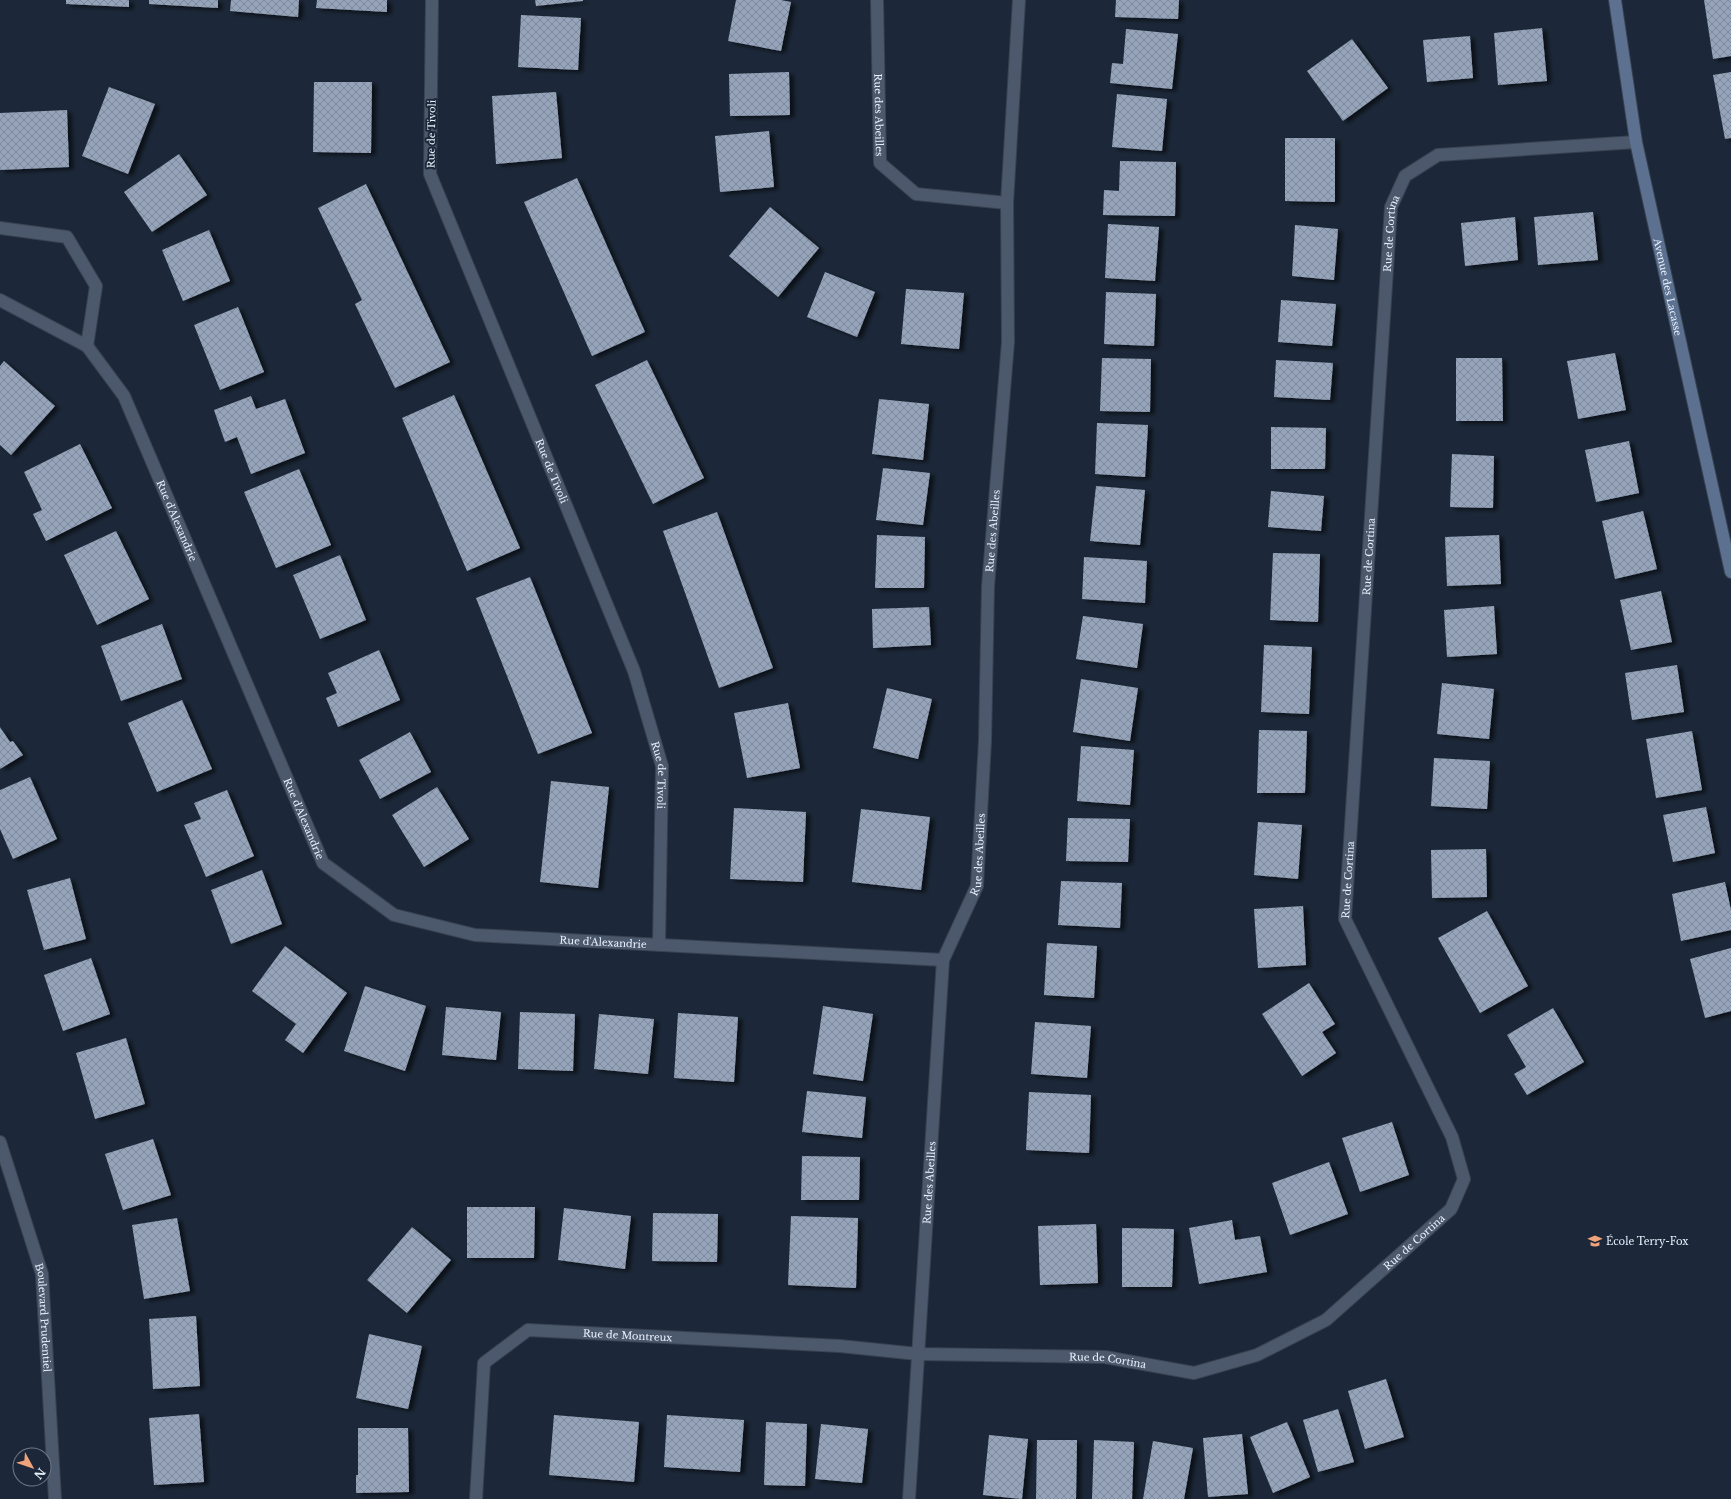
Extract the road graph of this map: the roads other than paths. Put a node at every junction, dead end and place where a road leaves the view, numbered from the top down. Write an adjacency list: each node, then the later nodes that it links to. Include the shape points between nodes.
1 (432, 0): 11 (street, Rue de Tivoli, via 430,174 634,672 662,766)
2 (877, 0): 6 (street, Rue des Abeilles, via 880,163 916,194)
3 (1019, 0): 6 (street, Rue des Abeilles)
4 (1615, 0): 5 (street, Avenue des Lacasse)
5 (1636, 142): 10 (street, Avenue des Lacasse); 14 (street, Rue de Cortina, via 1438,155 1405,176 1391,207 1345,919 1452,1137 1464,1179 1451,1209 1326,1320 1257,1355 1194,1373 1105,1357)
6 (1007, 203): 12 (street, Rue des Abeilles, via 1008,342 988,586 985,741 977,886)
7 (0, 228): 9 (street, via 67,237 96,286)
8 (0, 300): 9 (street, Rue d'Alexandrie)
9 (88, 346): 11 (street, Rue d'Alexandrie, via 124,396 323,864 394,915 475,935)
10 (1731, 572)
11 (659, 945): 12 (street, Rue d'Alexandrie)
12 (944, 960): 14 (street, Rue des Abeilles)
13 (0, 1142): 15 (street, Boulevard Prudentiel, via 42,1274)
14 (918, 1354): 16 (street, Rue de Montreux, via 840,1346 528,1330 484,1363); 17 (street, Rue des Abeilles)
15 (54, 1499)
16 (476, 1499)
17 (909, 1499)

